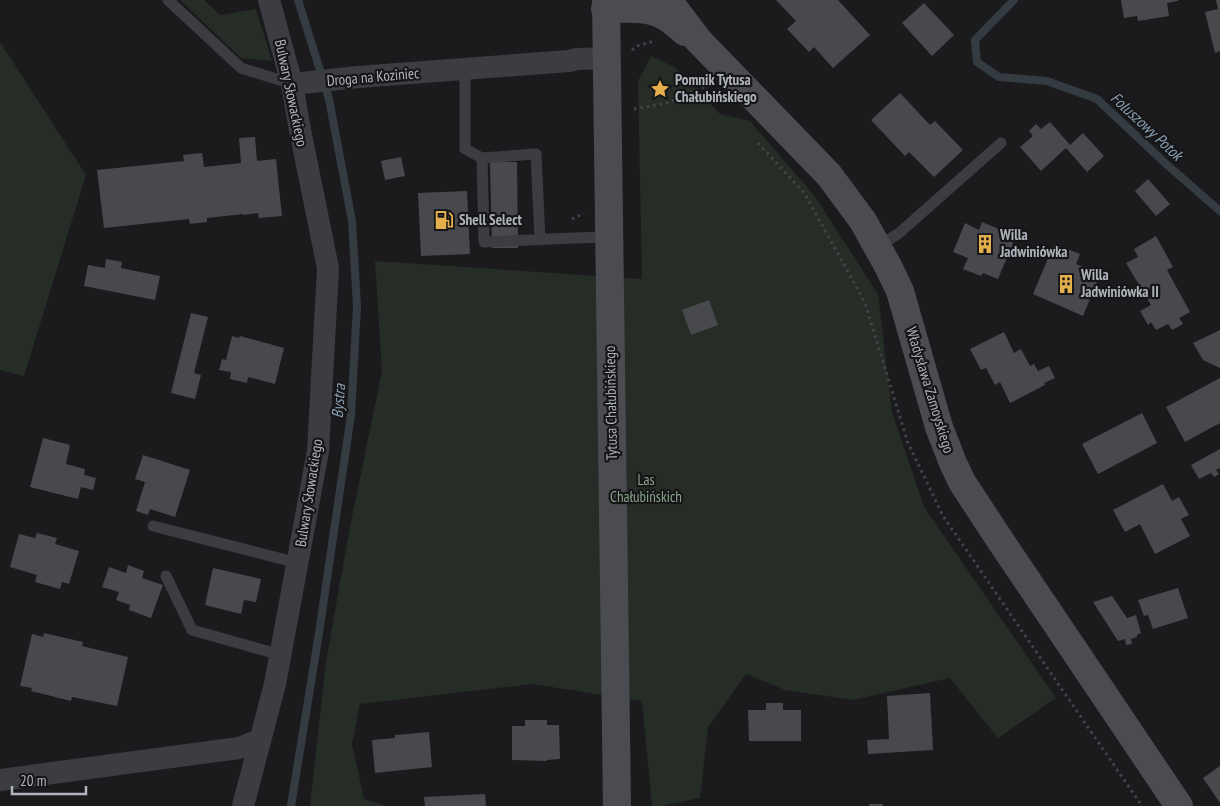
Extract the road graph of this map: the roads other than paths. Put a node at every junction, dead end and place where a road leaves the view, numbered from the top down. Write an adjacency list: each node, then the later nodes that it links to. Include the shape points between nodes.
1 (168, 0): 8 (lane, Droga na Koziniec, via 242,68)
2 (269, 0): 8 (street, Bulwary Słowackiego)
3 (673, 2): 5 (street, Władysława Zamoyskiego)
4 (605, 5): 5 (street, Władysława Zamoyskiego, via 656,12); 6 (street, Tytusa Chałubińskiego)
5 (698, 40): 13 (street, Władysława Zamoyskiego, via 829,175)
6 (606, 58): 7 (street, Droga na Koziniec); 11 (street, Tytusa Chałubińskiego)
7 (465, 69): 8 (street, Droga na Koziniec); 10 (lane, via 465,149)
8 (299, 84): 15 (street, Bulwary Słowackiego, via 300,130 328,268 318,451)
9 (1001, 143): 13 (lane, via 898,234)
10 (482, 158): 12 (lane, via 484,242); 12 (lane, via 536,154)
11 (609, 238): 12 (lane); 21 (street, Tytusa Chałubińskiego)
12 (540, 240)
13 (878, 246): 22 (street, Władysława Zamoyskiego, via 900,291 938,427 962,482)
14 (153, 526): 15 (lane)
15 (298, 563): 17 (street, Bulwary Słowackiego)
16 (166, 576): 17 (lane, via 192,630)
17 (281, 655): 18 (street, Bulwary Słowackiego)
18 (260, 740): 19 (street, via 239,748); 20 (street, Bulwary Słowackiego)
19 (0, 780)
20 (242, 806)
21 (617, 806)
22 (1179, 806)

